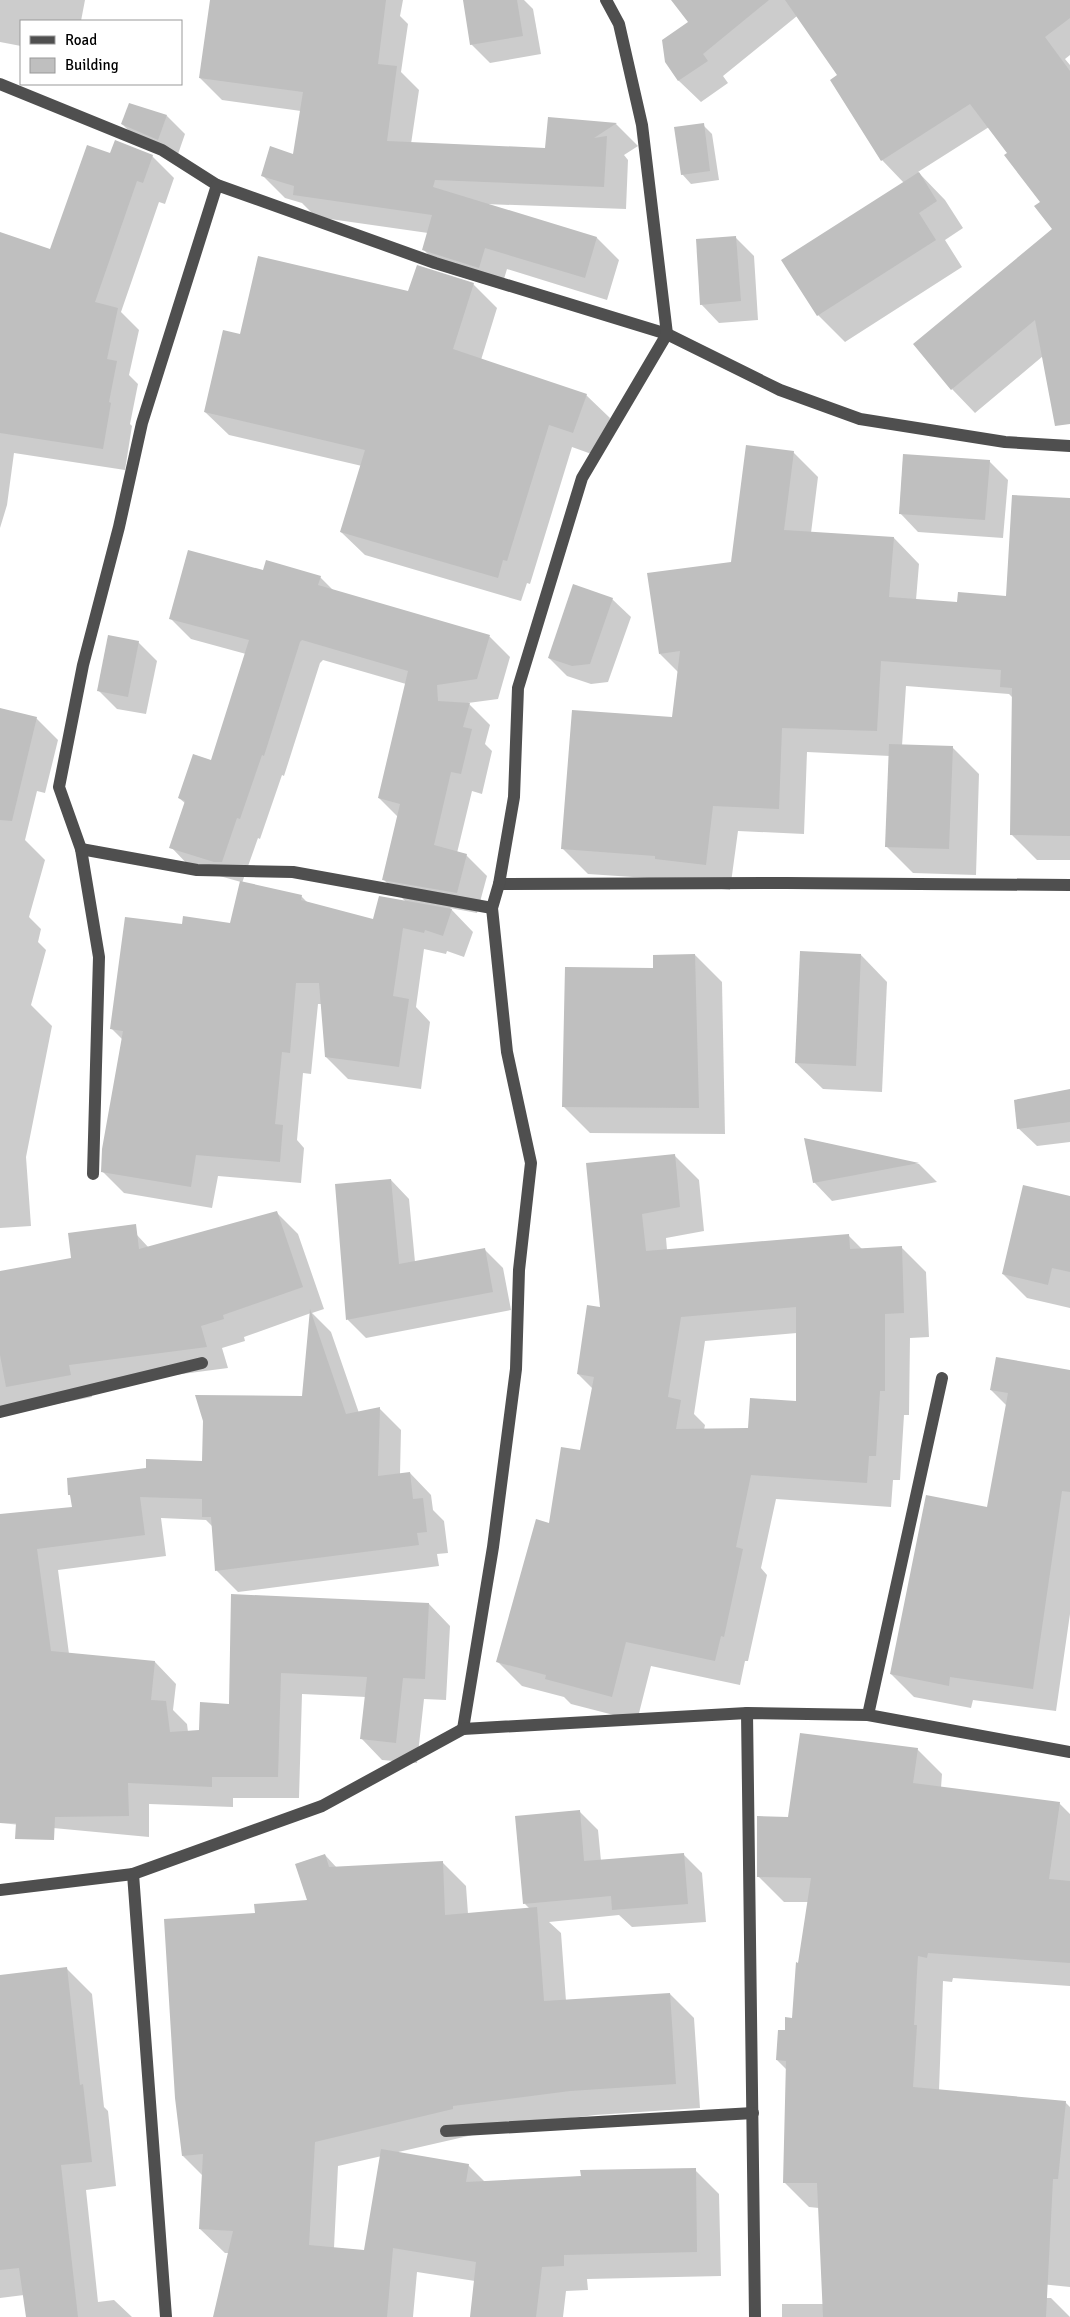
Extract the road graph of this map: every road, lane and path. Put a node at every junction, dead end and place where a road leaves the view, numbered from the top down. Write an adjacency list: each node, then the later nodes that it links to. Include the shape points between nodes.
1 (606, 0): 4 (street, via 619,24 642,125)
2 (0, 84): 3 (street, via 162,150)
3 (217, 185): 4 (street, via 435,263); 6 (street, via 142,423 120,527 83,665 58,787)
4 (667, 334): 5 (street, via 780,390 860,419 1005,442); 7 (street, via 582,478 518,688 514,797)
5 (1070, 446)
6 (81, 849): 9 (street, via 197,870 293,872); 10 (street, via 99,957)
7 (499, 884): 8 (street, via 787,882); 9 (street)
8 (1070, 885)
9 (492, 908): 16 (street, via 506,1052 532,1163 519,1270 516,1369 493,1546)
10 (93, 1174)
11 (202, 1363): 13 (street)
12 (942, 1378): 15 (street)
13 (0, 1412)
14 (747, 1713): 15 (street); 16 (street); 20 (street)
15 (868, 1716): 17 (street)
16 (463, 1729): 18 (street, via 322,1806)
17 (1070, 1752)
18 (133, 1874): 19 (street); 22 (street)
19 (0, 1890)
20 (753, 2113): 21 (street); 23 (street)
21 (446, 2131)
22 (166, 2317)
23 (755, 2317)

